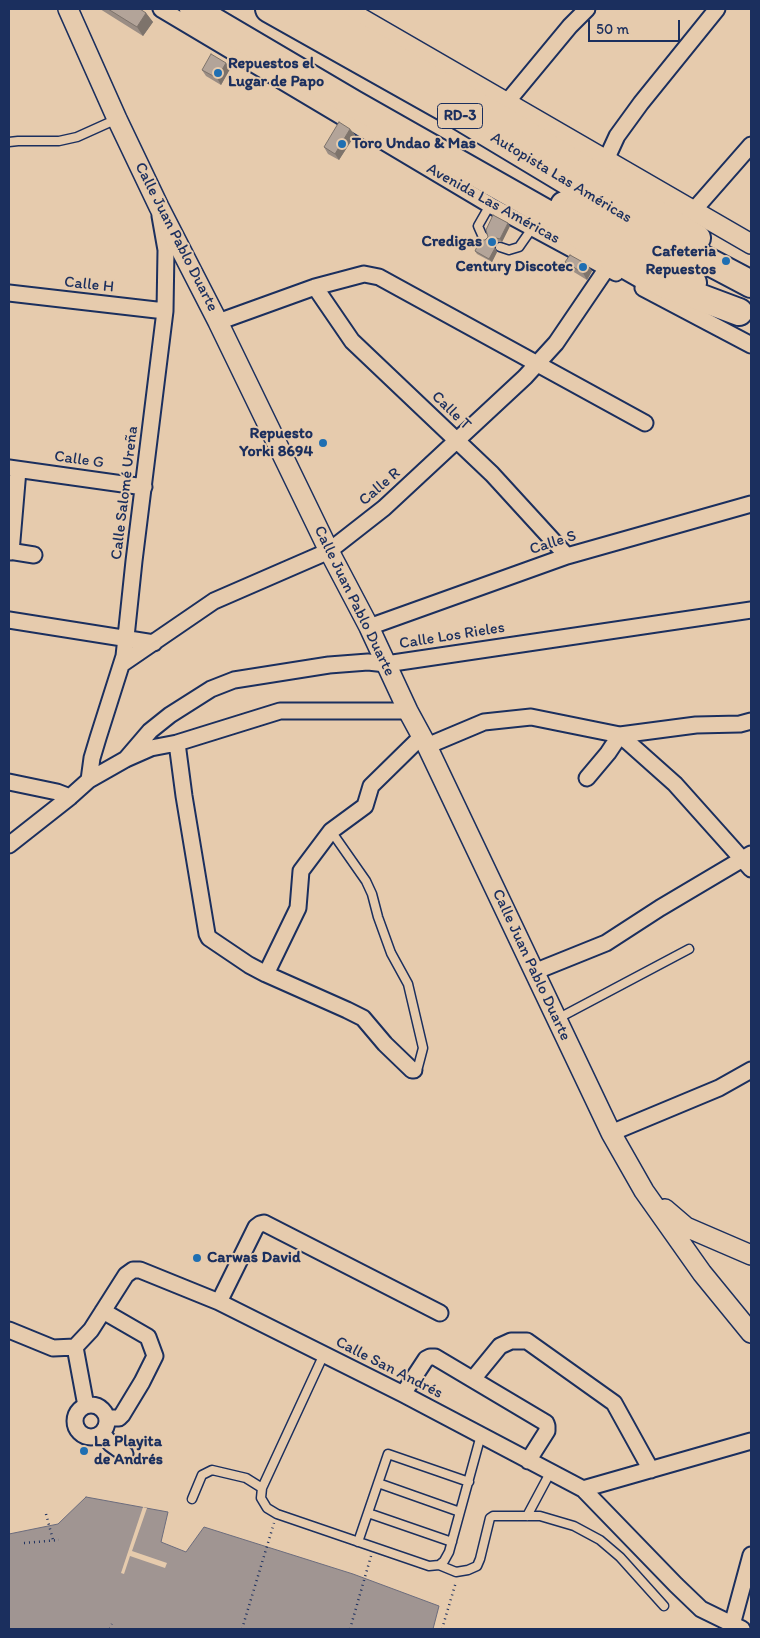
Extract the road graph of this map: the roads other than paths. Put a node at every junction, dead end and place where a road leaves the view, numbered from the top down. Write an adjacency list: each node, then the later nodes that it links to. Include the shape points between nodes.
1 (68, 9): 11 (street, Calle Juan Pablo Duarte)
2 (162, 9): 15 (street, Avenida Las Américas)
3 (193, 9): 29 (highway, via 555,218 648,278)
4 (221, 9): 20 (highway, Autopista Las Américas / RD-3)
5 (269, 9): 20 (highway, Autopista Las Américas / RD-3, via 454,113)
6 (310, 9): 24 (highway, via 518,128 730,258)
7 (345, 9): 10 (street)
8 (587, 9): 10 (street)
9 (717, 9): 14 (street, via 636,109 617,136)
10 (507, 102): 14 (street)
11 (117, 119): 12 (lane, via 59,142); 16 (street, Calle Juan Pablo Duarte)
12 (9, 142)
13 (751, 145): 17 (street)
14 (606, 160): 17 (street)
15 (490, 205): 18 (street, Avenida Las Américas); 19 (lane, via 478,226)
16 (159, 207): 28 (street, Calle Salomé Ureña, via 166,250); 30 (street, Calle Juan Pablo Duarte)
17 (694, 210): 21 (street)
18 (533, 227): 22 (lane, via 519,247 508,250); 23 (street, Avenida Las Américas)
19 (485, 238)
20 (642, 238): 25 (highway, Autopista Las Américas / RD-3); 29 (highway, Autopista Las Américas / RD-3)
21 (751, 244)
22 (500, 247)
23 (606, 268): 31 (street, Avenida Las Américas); 32 (street, Calle R, via 556,342)
24 (751, 275)
25 (751, 284)
26 (315, 287): 30 (street); 32 (street, via 364,274 379,277); 34 (street, Calle T, via 352,341)
27 (9, 293): 28 (street, Calle H)
28 (165, 311): 36 (street, Calle Salomé Ureña)
29 (745, 316)
30 (218, 322): 38 (street, Calle Juan Pablo Duarte)
31 (751, 345)
32 (536, 365): 33 (street); 34 (street, Calle R)
33 (645, 423)
34 (456, 441): 38 (street, Calle R, via 384,508); 41 (street, Calle T, via 492,474)
35 (13, 469): 36 (street, Calle G); 39 (street)
36 (144, 487): 46 (street, Calle Salomé Ureña)
37 (751, 504): 41 (street, Calle S)
38 (328, 551): 45 (street, Calle Juan Pablo Duarte); 47 (street, Calle R, via 214,601)
39 (10, 552): 40 (street)
40 (34, 555)
41 (567, 556): 45 (street, Calle S)
42 (748, 610): 44 (street); 49 (street, Calle Los Rieles)
43 (9, 620): 46 (street)
44 (751, 625)
45 (369, 627): 49 (street, Calle Juan Pablo Duarte)
46 (126, 638): 47 (street); 48 (street, Calle Salomé Ureña)
47 (154, 643): 48 (street, Calle R)
48 (122, 664): 57 (street, Calle Salomé Ureña, via 92,758)
49 (386, 664): 50 (street, Calle Juan Pablo Duarte); 55 (street, Calle Los Rieles, via 330,665 234,680 210,689 170,715 150,731)
50 (408, 711): 53 (street, Calle Juan Pablo Duarte); 54 (street, via 280,712)
51 (751, 721): 52 (street)
52 (620, 735): 53 (street, via 531,717 484,722); 56 (street); 62 (street, via 674,784)
53 (424, 741): 60 (street, via 371,786 365,806); 64 (street, Calle Juan Pablo Duarte)
54 (177, 743): 55 (street, via 150,748); 65 (street, via 207,934)
55 (126, 759): 57 (street)
56 (587, 778)
57 (89, 780): 59 (street)
58 (9, 782): 59 (street)
59 (70, 797): 61 (street)
60 (331, 831): 65 (street, via 301,871 298,908); 67 (lane, via 369,888 384,937 408,984 423,1048 418,1067)
61 (11, 841)
62 (748, 861): 64 (street, via 660,908 606,943)
63 (690, 949): 66 (lane)
64 (534, 972): 66 (street, Calle Juan Pablo Duarte)
65 (266, 974): 67 (street, via 363,1018)
66 (557, 1019): 69 (street, Calle Juan Pablo Duarte)
67 (414, 1070)
68 (751, 1070): 69 (street, via 719,1088)
69 (611, 1133): 70 (street, Calle Juan Pablo Duarte)
70 (644, 1191): 71 (street, Calle Juan Pablo Duarte, via 686,1227); 76 (street, Calle Juan Pablo Duarte, via 702,1273)
71 (751, 1255)
72 (219, 1302): 73 (street, Calle San Andrés, via 133,1270 126,1274); 74 (street, via 256,1227 264,1223); 78 (street, Calle San Andrés)
73 (103, 1311): 77 (street, Calle San Andrés); 82 (street, via 148,1337 155,1356 122,1415)
74 (440, 1313)
75 (9, 1330): 77 (street, via 53,1348)
76 (751, 1333)
77 (75, 1347): 81 (street)
78 (324, 1354): 80 (street, Calle San Andrés); 92 (lane)
79 (473, 1379): 80 (street, via 430,1357); 87 (street, via 546,1422 546,1431); 88 (street, via 500,1346 511,1341 527,1341 614,1403)
80 (404, 1394): 84 (street, Calle San Andrés)
81 (86, 1406): 82 (street, via 101,1408); 83 (street, via 76,1416 79,1431 92,1436)
82 (107, 1418): 83 (street)
83 (102, 1433): 86 (street)
84 (482, 1434): 87 (street, Calle San Andrés); 90 (lane)
85 (751, 1441): 88 (street)
86 (125, 1454)
87 (528, 1461): 89 (street, Calle San Andrés)
88 (651, 1470): 93 (street)
89 (550, 1472): 93 (street, Calle San Andrés); 97 (lane)
90 (469, 1482): 91 (lane, via 388,1454); 95 (lane)
91 (378, 1483): 95 (lane); 96 (lane)
92 (262, 1488): 94 (lane, via 246,1478 212,1470 202,1476); 98 (lane, via 260,1498 267,1508)
93 (583, 1489): 103 (street, Calle San Andrés, via 701,1609)
94 (192, 1499)
95 (460, 1512): 99 (lane)
96 (368, 1513): 98 (lane); 99 (lane)
97 (527, 1516): 101 (lane, via 490,1518 476,1566 456,1572); 102 (lane, via 540,1516 574,1526 600,1540 620,1557)
98 (358, 1542): 101 (lane, via 429,1566)
99 (452, 1542): 101 (lane)
100 (751, 1555): 103 (street)
101 (439, 1565)
102 (664, 1606)
103 (737, 1627)

